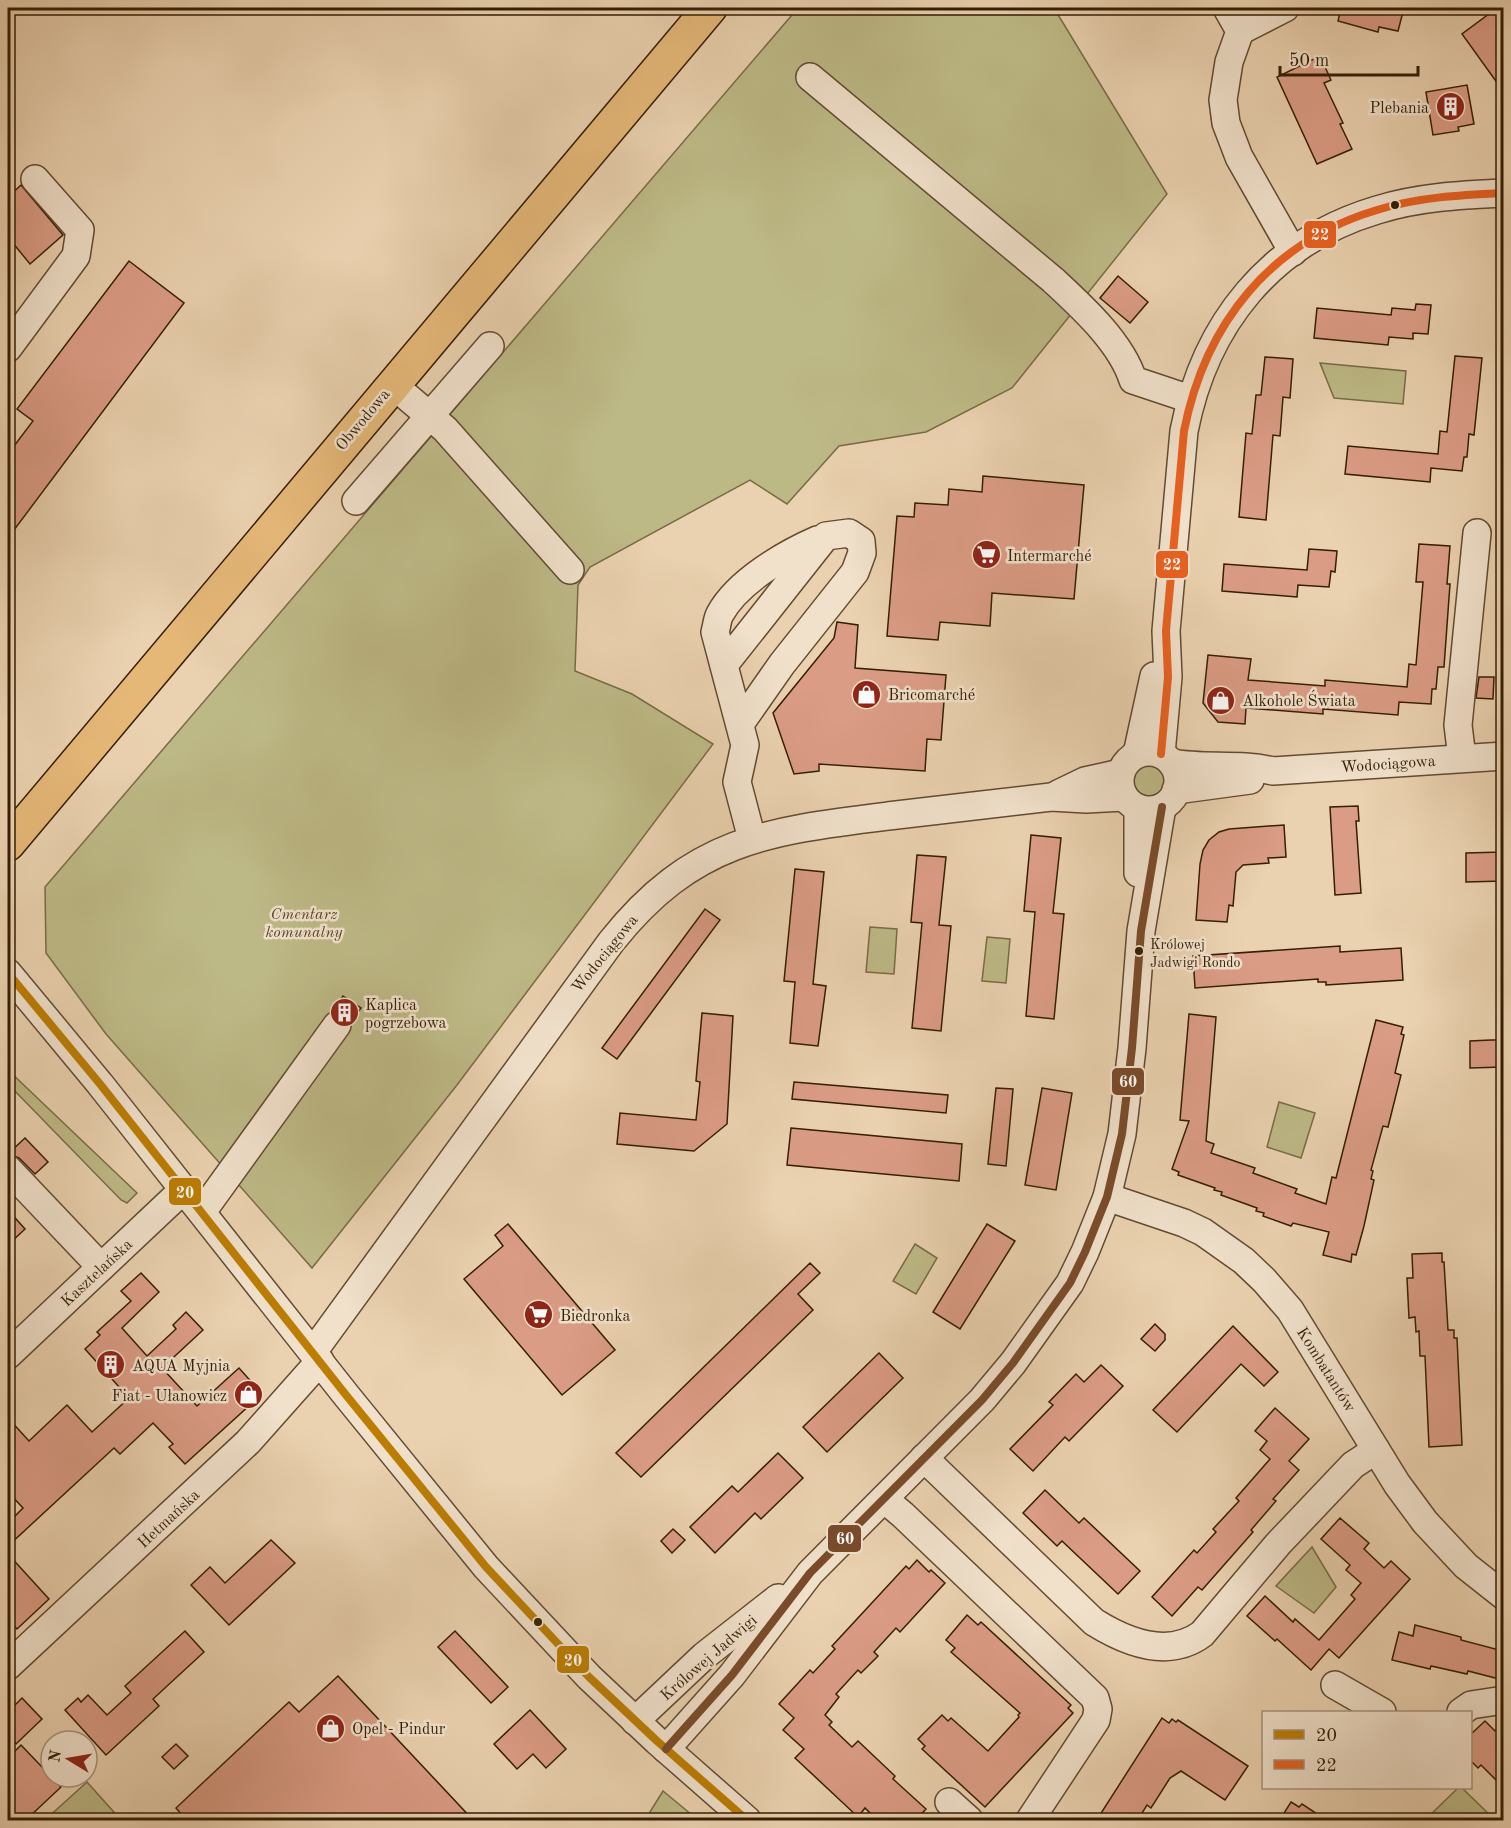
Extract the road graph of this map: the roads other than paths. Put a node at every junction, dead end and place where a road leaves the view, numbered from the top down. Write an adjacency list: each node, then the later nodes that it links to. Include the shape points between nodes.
1 (710, 8): 11 (main road, Obwodowa)
2 (1227, 8): 4 (street)
3 (1285, 8): 4 (street)
4 (1240, 31): 8 (street, via 1229,62 1223,100 1226,123 1239,157)
5 (810, 77): 12 (street, via 1053,279 1114,344 1128,363 1133,380)
6 (35, 179): 10 (street, via 80,230 76,256)
7 (1503, 193): 8 (street, Królowej Jadwigi, via 1424,199 1378,209 1326,231)
8 (1293, 252): 12 (street, Królowej Jadwigi, via 1259,281 1224,323)
9 (490, 345): 13 (street)
10 (8, 348)
11 (392, 384): 13 (street); 21 (main road, Obwodowa)
12 (1190, 399): 20 (street, Królowej Jadwigi, via 1166,631 1168,677)
13 (430, 416): 14 (street); 16 (street, via 446,429)
14 (356, 501)
15 (1477, 533): 19 (street, via 1458,726)
16 (570, 570)
17 (740, 724): 17 (street, via 724,664 826,536 849,533 861,541 862,553 855,572); 22 (street, via 745,745 737,782)
18 (1503, 756): 19 (street, Wodociągowa)
19 (1462, 758): 20 (street, Wodociągowa, via 1273,771 1245,781)
20 (1149, 781): 22 (street, Wodociągowa, via 1085,781 1052,797 804,826); 27 (street, Królowej Jadwigi, via 1137,842 1141,931 1126,1105)
21 (10, 838)
22 (752, 838): 31 (street, Wodociągowa, via 697,862 627,921 568,998)
23 (8, 973): 26 (street)
24 (337, 1025): 28 (street)
25 (8, 1169): 29 (street)
26 (184, 1190): 28 (street); 29 (street, Kasztelańska)
27 (1107, 1197): 32 (street, Kombatantów, via 1185,1223 1244,1261 1290,1310); 33 (street, Królowej Jadwigi, via 1070,1283 1047,1318 982,1400)
28 (202, 1212): 31 (street)
29 (101, 1267): 30 (street, Kasztelańska)
30 (8, 1355)
31 (316, 1356): 37 (street, Hetmańska, via 248,1442); 42 (street, via 486,1567)
32 (1376, 1450): 33 (street, via 1353,1465 1278,1544 1202,1634 1188,1643 1160,1647 1126,1639 1094,1622); 36 (street, Kombatantów, via 1425,1522 1466,1566)
33 (924, 1458): 34 (street, Królowej Jadwigi)
34 (884, 1499): 35 (street, Królowej Jadwigi); 47 (street, via 1095,1698 1096,1720)
35 (810, 1573): 42 (street, Królowej Jadwigi, via 704,1656); 43 (street, Królowej Jadwigi, via 732,1675)
36 (1503, 1596)
37 (8, 1666)
38 (1335, 1685): 40 (street)
39 (1503, 1700): 41 (street, via 1471,1705)
40 (1379, 1711)
41 (1464, 1711)
42 (635, 1721): 43 (street)
43 (666, 1749): 45 (street)
44 (949, 1802): 46 (street)
45 (747, 1821)
46 (969, 1821)
47 (1030, 1821)

